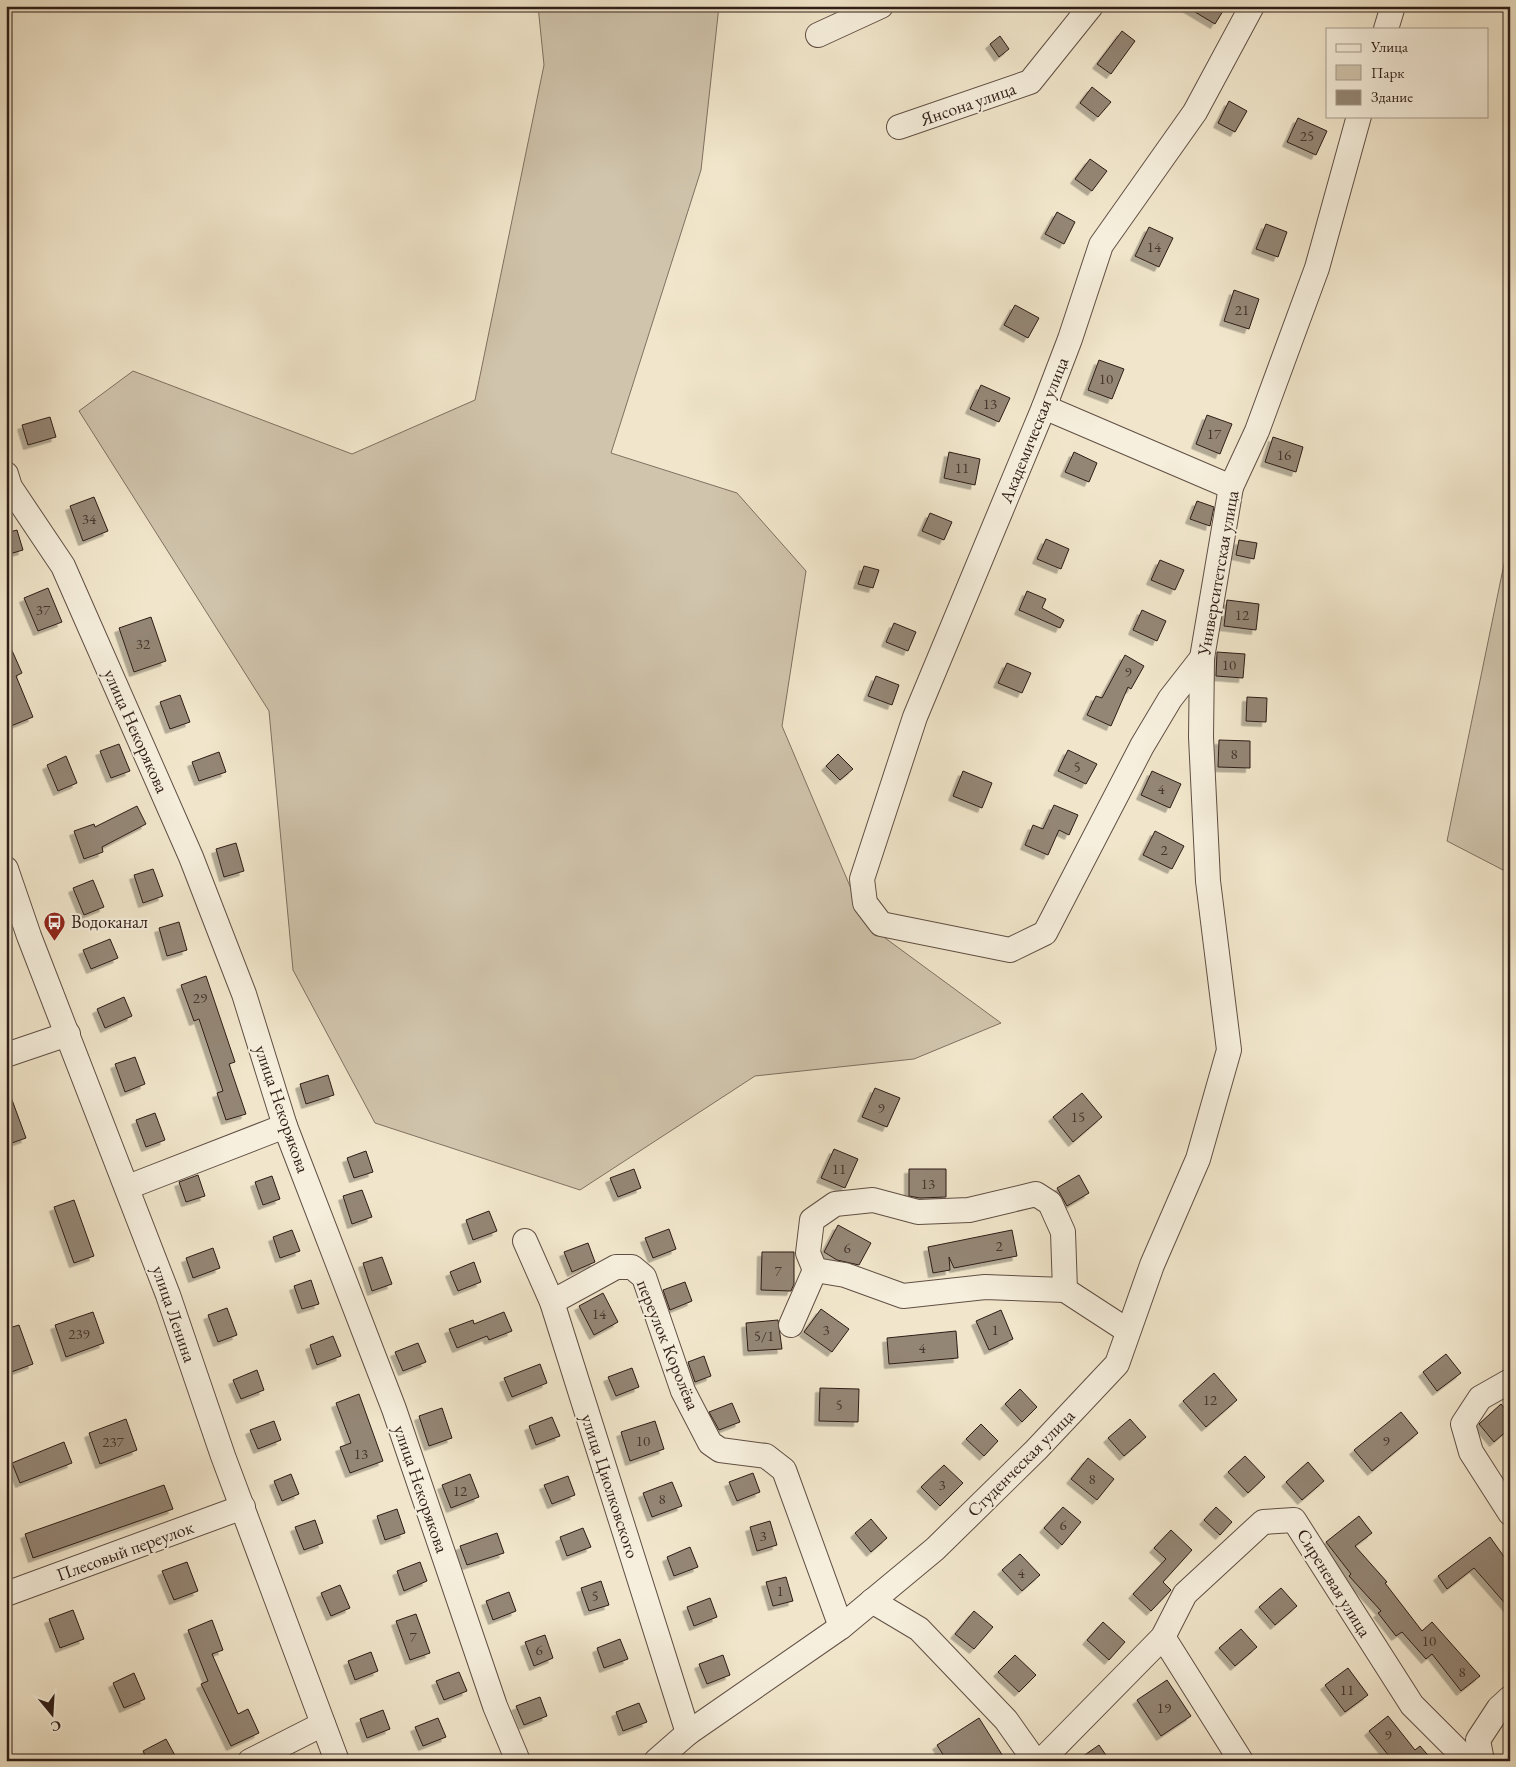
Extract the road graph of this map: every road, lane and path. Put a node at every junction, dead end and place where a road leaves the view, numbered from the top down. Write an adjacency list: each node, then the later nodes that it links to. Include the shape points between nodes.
1 (881, 6): 6 (street)
2 (1091, 6): 8 (street, Янсона улица, via 1030,82)
3 (1252, 6): 9 (street, Академическая улица, via 1195,112 1100,245)
4 (1393, 6): 5 (street)
5 (1386, 28)
6 (818, 35)
7 (1358, 118): 11 (street, Университетская улица, via 1317,268 1257,432)
8 (899, 127)
9 (1044, 407): 11 (street); 12 (street, Академическая улица, via 916,717 862,878 866,903 881,924 1010,950 1046,932 1142,746 1170,699)
10 (6, 474): 17 (street, улица Некорякова, via 10,487 63,566 191,857 244,994)
11 (1230, 488): 12 (street, Университетская улица)
12 (1202, 658): 15 (street, Университетская улица, via 1201,737 1208,881)
13 (6, 869): 14 (street, улица Ленина)
14 (68, 1034): 16 (street); 18 (street, улица Ленина)
15 (1229, 1050): 24 (street, Студенческая улица, via 1198,1159 1152,1264)
16 (6, 1055)
17 (285, 1126): 18 (street); 37 (street, улица Некорякова, via 394,1409 495,1706)
18 (128, 1187): 26 (street, улица Ленина)
19 (525, 1241): 22 (street, улица Циолковского)
20 (814, 1270): 21 (street, via 845,1275 903,1296 985,1287); 21 (street, via 808,1254 812,1220 835,1204 873,1200 918,1212 969,1210 1036,1194 1050,1203 1063,1232); 23 (street)
21 (1065, 1290): 24 (street)
22 (552, 1302): 30 (street, переулок Королёва, via 616,1267 632,1267 644,1276 683,1391 710,1443 720,1450 766,1456 784,1470); 34 (street, улица Циолковского)
23 (791, 1325)
24 (1128, 1331): 29 (street, Студенческая улица, via 1117,1364 1036,1450 935,1549)
25 (1510, 1381): 27 (street, via 1480,1398 1463,1424 1471,1452)
26 (243, 1507): 28 (street, Плесовый переулок); 33 (street, улица Ленина)
27 (1510, 1513)
28 (6, 1594)
29 (872, 1601): 30 (street, Студенческая улица); 39 (street, via 919,1629 1006,1720)
30 (841, 1627): 34 (street, Студенческая улица)
31 (1163, 1637): 40 (street, Сиреневая улица); 41 (street); 42 (street, Сиреневая улица, via 1185,1594 1263,1522 1294,1520 1412,1704)
32 (1510, 1698): 43 (street, via 1499,1708 1478,1740)
33 (323, 1724): 35 (street); 36 (street, улица Ленина)
34 (688, 1733): 38 (street, Студенческая улица)
35 (250, 1761)
36 (337, 1761)
37 (518, 1761)
38 (656, 1761)
39 (1036, 1761)
40 (1041, 1761)
41 (1241, 1761)
42 (1468, 1761)
43 (1482, 1761)

